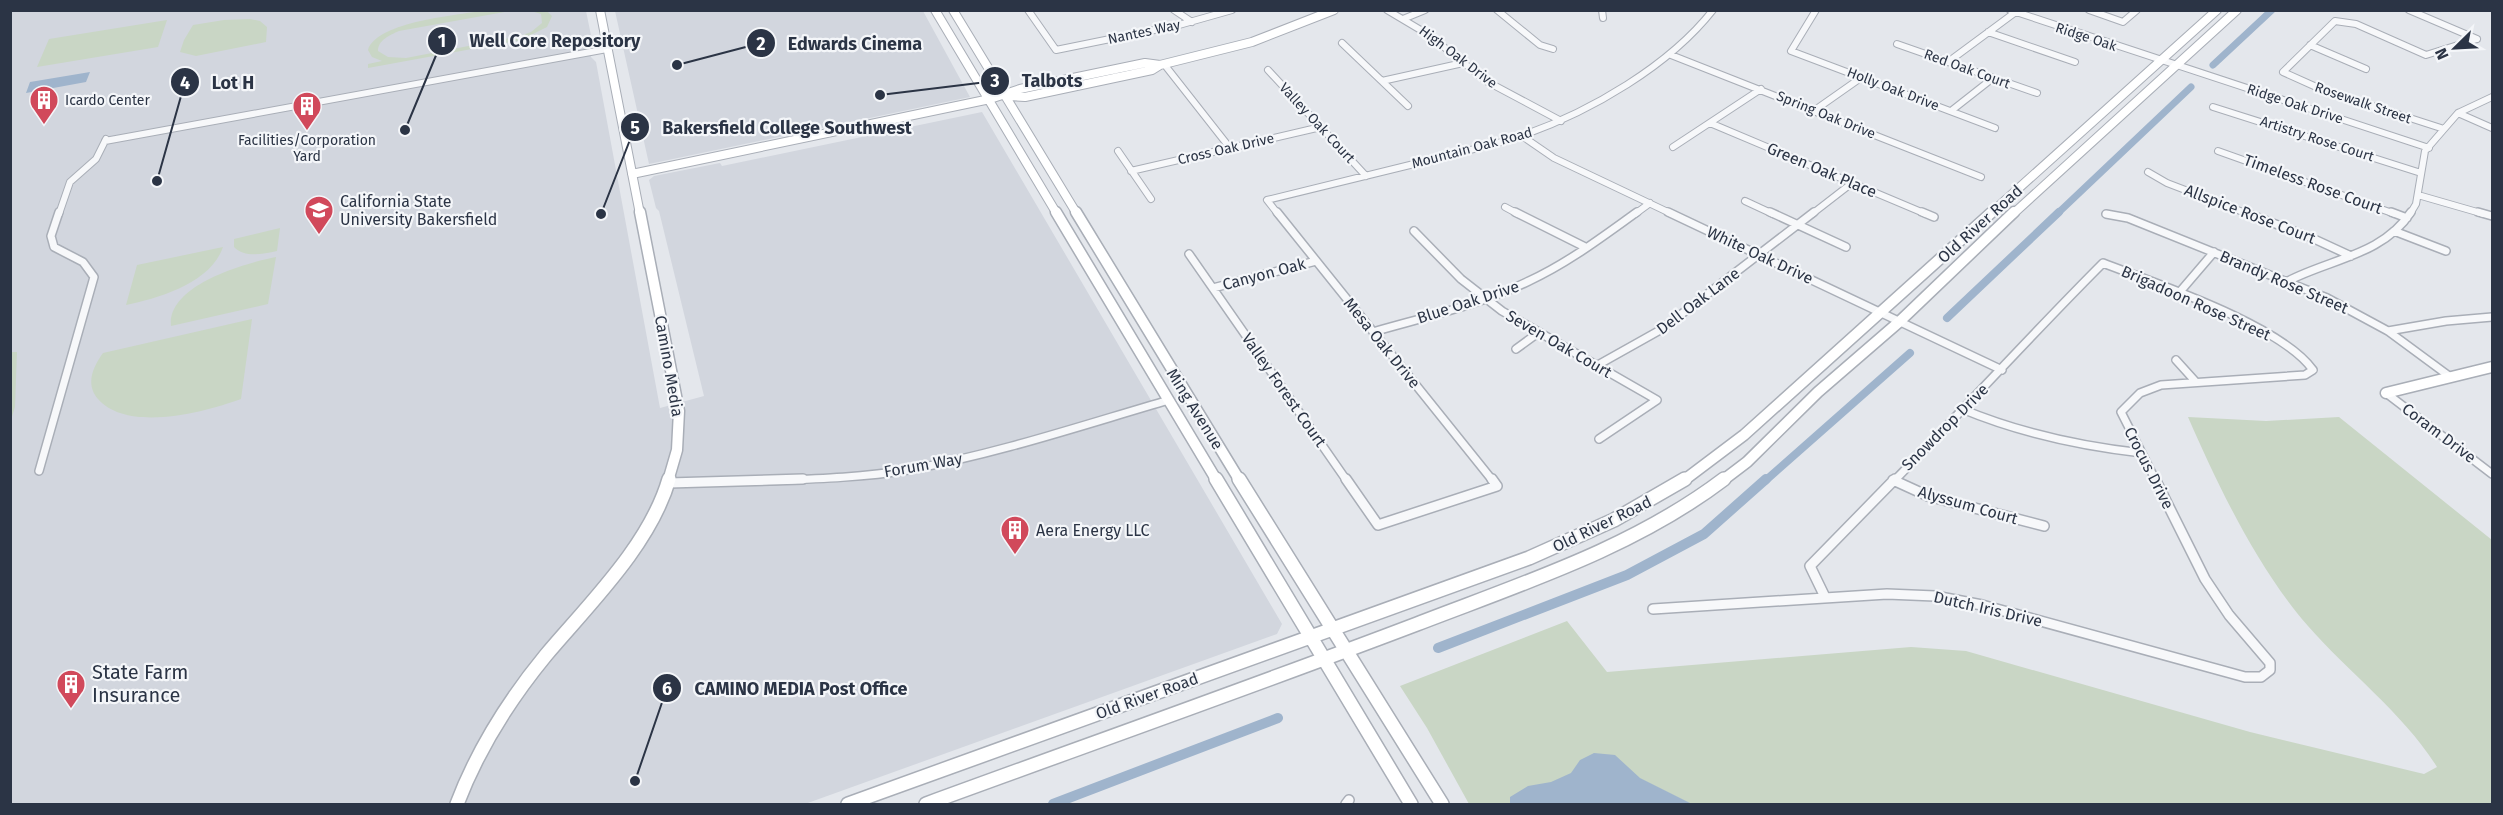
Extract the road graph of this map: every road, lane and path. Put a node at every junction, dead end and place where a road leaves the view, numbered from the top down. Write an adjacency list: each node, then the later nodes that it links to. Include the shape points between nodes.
1 (600, 10): 27 (main road, Camino Media)
2 (935, 10): 46 (main road, Ming Avenue)
3 (953, 10): 44 (main road, Ming Avenue)
4 (1028, 10): 22 (street, Nantes Way, via 1056,50)
5 (1174, 10): 22 (street)
6 (1232, 10): 22 (street, Nantes Way)
7 (1334, 10): 34 (main road, via 1251,42)
8 (1387, 10): 21 (street, High Oak Drive)
9 (1425, 10): 21 (street)
10 (1497, 10): 28 (street, via 1540,45)
11 (1602, 10): 20 (street)
12 (1713, 10): 29 (street, Mountain Oak Road)
13 (1816, 10): 38 (street, Holly Oak Drive, via 1791,51)
14 (2089, 10): 15 (street, via 2124,22)
15 (2137, 10)
16 (2217, 10): 30 (main road, Old River Road)
17 (2237, 10): 35 (main road, Old River Road)
18 (2409, 10): 26 (street, via 2477,39 2426,55 2358,25 2332,22)
19 (2014, 11): 23 (street); 30 (street, Ridge Oak)
20 (1603, 18)
21 (1403, 19): 33 (street, High Oak Drive, via 1430,35)
22 (1192, 22)
23 (1988, 32): 31 (street); 32 (street)
24 (1342, 43): 40 (street)
25 (1898, 44): 31 (street, Red Oak Court)
26 (2310, 45): 36 (street); 57 (street, Rosewalk Street, via 2283,72 2323,90)
27 (607, 49): 67 (main road, Camino Media); 116 (street, via 105,140 96,159 70,182 51,236 54,248 84,261 94,277)
28 (1552, 49)
29 (1671, 55): 42 (street, Spring Oak Drive); 52 (street, Mountain Oak Road)
30 (2161, 61): 35 (street, Ridge Oak Drive); 97 (main road, Old River Road)
31 (1948, 62): 39 (street, Red Oak Court)
32 (2075, 62)
33 (1463, 63): 40 (street); 52 (street, High Oak Drive, via 1486,81)
34 (1162, 64): 44 (main road, via 1152,70 1025,97); 60 (street)
35 (2175, 66): 41 (street, Ridge Oak Drive); 99 (main road, Old River Road)
36 (2366, 69)
37 (1268, 70): 54 (street, Valley Oak Court)
38 (1862, 77): 49 (street); 50 (street, Holly Oak Drive)
39 (1993, 78): 43 (street, Red Oak Court); 50 (street)
40 (1382, 81): 47 (street)
41 (2235, 86): 61 (street, Ridge Oak Drive); 61 (street, Ridge Oak Drive)
42 (1761, 89): 49 (street, Spring Oak Drive); 53 (street)
43 (2037, 93)
44 (1004, 96): 46 (main road); 124 (main road, Ming Avenue)
45 (2493, 97): 51 (street)
46 (990, 99): 67 (main road); 112 (main road, Ming Avenue)
47 (1408, 106)
48 (2213, 107): 66 (street, Artistry Rose Court)
49 (1815, 110): 69 (street, Spring Oak Drive)
50 (1951, 111): 55 (street, Holly Oak Drive)
51 (2458, 113): 56 (street); 57 (street)
52 (1561, 121): 58 (street, Mountain Oak Road)
53 (1710, 123): 59 (street); 70 (street, Green Oak Place)
54 (1321, 127): 60 (street, Cross Oak Drive); 68 (street, Valley Oak Court)
55 (1995, 128)
56 (2493, 128)
57 (2444, 129): 61 (street)
58 (1522, 136): 68 (street, Mountain Oak Road); 75 (street, White Oak Drive, via 1554,158)
59 (1673, 147)
60 (1230, 148): 64 (street, Cross Oak Drive)
61 (2427, 150): 66 (street)
62 (2218, 151): 80 (street, Timeless Rose Court)
63 (1118, 152): 64 (street)
64 (1131, 171): 72 (street)
65 (2148, 172): 90 (street, Allspice Rose Court)
66 (2421, 172): 71 (street)
67 (632, 174): 119 (main road, Camino Media, via 679,411 679,444)
68 (1366, 176): 73 (street, Mountain Oak Road)
69 (1981, 177)
70 (1852, 183): 79 (street, Green Oak Place); 81 (street, Dell Oak Lane)
71 (2418, 195): 78 (street); 80 (street)
72 (1151, 199)
73 (1267, 200): 91 (street, Mesa Oak Drive)
74 (1745, 201): 81 (street)
75 (1650, 203): 84 (street, Blue Oak Drive); 89 (street, White Oak Drive)
76 (1505, 207): 84 (street)
77 (2106, 214): 87 (street, Brandy Rose Street, via 2128,218)
78 (2493, 216)
79 (1934, 218)
80 (2407, 218): 83 (street)
81 (1798, 225): 85 (street); 89 (street, Dell Oak Lane)
82 (1414, 231): 96 (street, Seven Oak Court)
83 (2394, 231): 86 (street); 90 (street, via 2377,246)
84 (1586, 247): 96 (street, Blue Oak Drive, via 1546,273)
85 (1846, 247)
86 (2446, 251)
87 (2214, 252): 93 (street, Brandy Rose Street); 95 (street)
88 (1189, 254): 94 (street, Valley Forest Court)
89 (1759, 255): 97 (street, White Oak Drive); 105 (street, Dell Oak Lane, via 1662,329)
90 (2351, 256): 93 (street)
91 (1316, 261): 94 (street, Canyon Oak); 101 (street, Mesa Oak Drive)
92 (2103, 262): 95 (street, Brigadoon Rose Street); 107 (street, Snowdrop Drive)
93 (2288, 281): 100 (street, Brandy Rose Street)
94 (1213, 288): 120 (street, Valley Forest Court, via 1378,525)
95 (2178, 294): 108 (street, Brigadoon Rose Street, via 2276,337 2308,360)
96 (1486, 299): 101 (street, Blue Oak Drive); 102 (street, Seven Oak Court)
97 (1882, 314): 99 (street, White Oak Drive); 124 (main road, Old River Road, via 1728,449 1640,508 1568,542)
98 (2493, 317): 100 (street)
99 (1899, 322): 107 (street, White Oak Drive); 126 (main road, Old River Road, via 1818,392 1747,462 1690,505 1583,560)
100 (2388, 331): 109 (street, Brandy Rose Street)
101 (1373, 332): 120 (street, Mesa Oak Drive)
102 (1538, 333): 103 (street); 105 (street, Seven Oak Court)
103 (1516, 349)
104 (2176, 360): 110 (street)
105 (1596, 366): 114 (street, Seven Oak Court, via 1657,400)
106 (2493, 368): 109 (main road)
107 (2002, 370): 113 (street, Snowdrop Drive)
108 (2313, 370): 110 (street, Crocus Drive, via 2305,375)
109 (2449, 376): 111 (main road)
110 (2195, 381): 115 (street, Crocus Drive, via 2150,389 2121,412)
111 (2386, 393): 117 (street, Coram Drive)
112 (1169, 400): 119 (street, Forum Way, via 969,457 904,470 836,477); 125 (main road, Ming Avenue)
113 (1962, 409): 115 (street, via 2050,441); 118 (street, Snowdrop Drive)
114 (1599, 439)
115 (2142, 453): 128 (street, Crocus Drive, via 2215,595 2270,663 2267,674)
116 (39, 471)
117 (2493, 474)
118 (1893, 480): 121 (street, Alyssum Court, via 1928,496); 122 (street, Snowdrop Drive, via 1810,566)
119 (669, 483): 129 (main road, Camino Media, via 636,543 503,712 474,763)
120 (1497, 486)
121 (2044, 526)
122 (1825, 597): 123 (street, Dutch Iris Drive); 128 (street, Dutch Iris Drive, via 1887,594 1958,600)
123 (1653, 609)
124 (1332, 629): 125 (main road, Old River Road); 126 (main road, Ming Avenue)
125 (1311, 636): 127 (main road, Ming Avenue); 130 (main road, Old River Road)
126 (1347, 651): 127 (main road, Old River Road); 133 (main road, Ming Avenue)
127 (1325, 659): 131 (main road, Old River Road); 132 (main road, Ming Avenue)
128 (2244, 677)
129 (457, 804)
130 (848, 804)
131 (927, 804)
132 (1412, 804)
133 (1442, 804)

